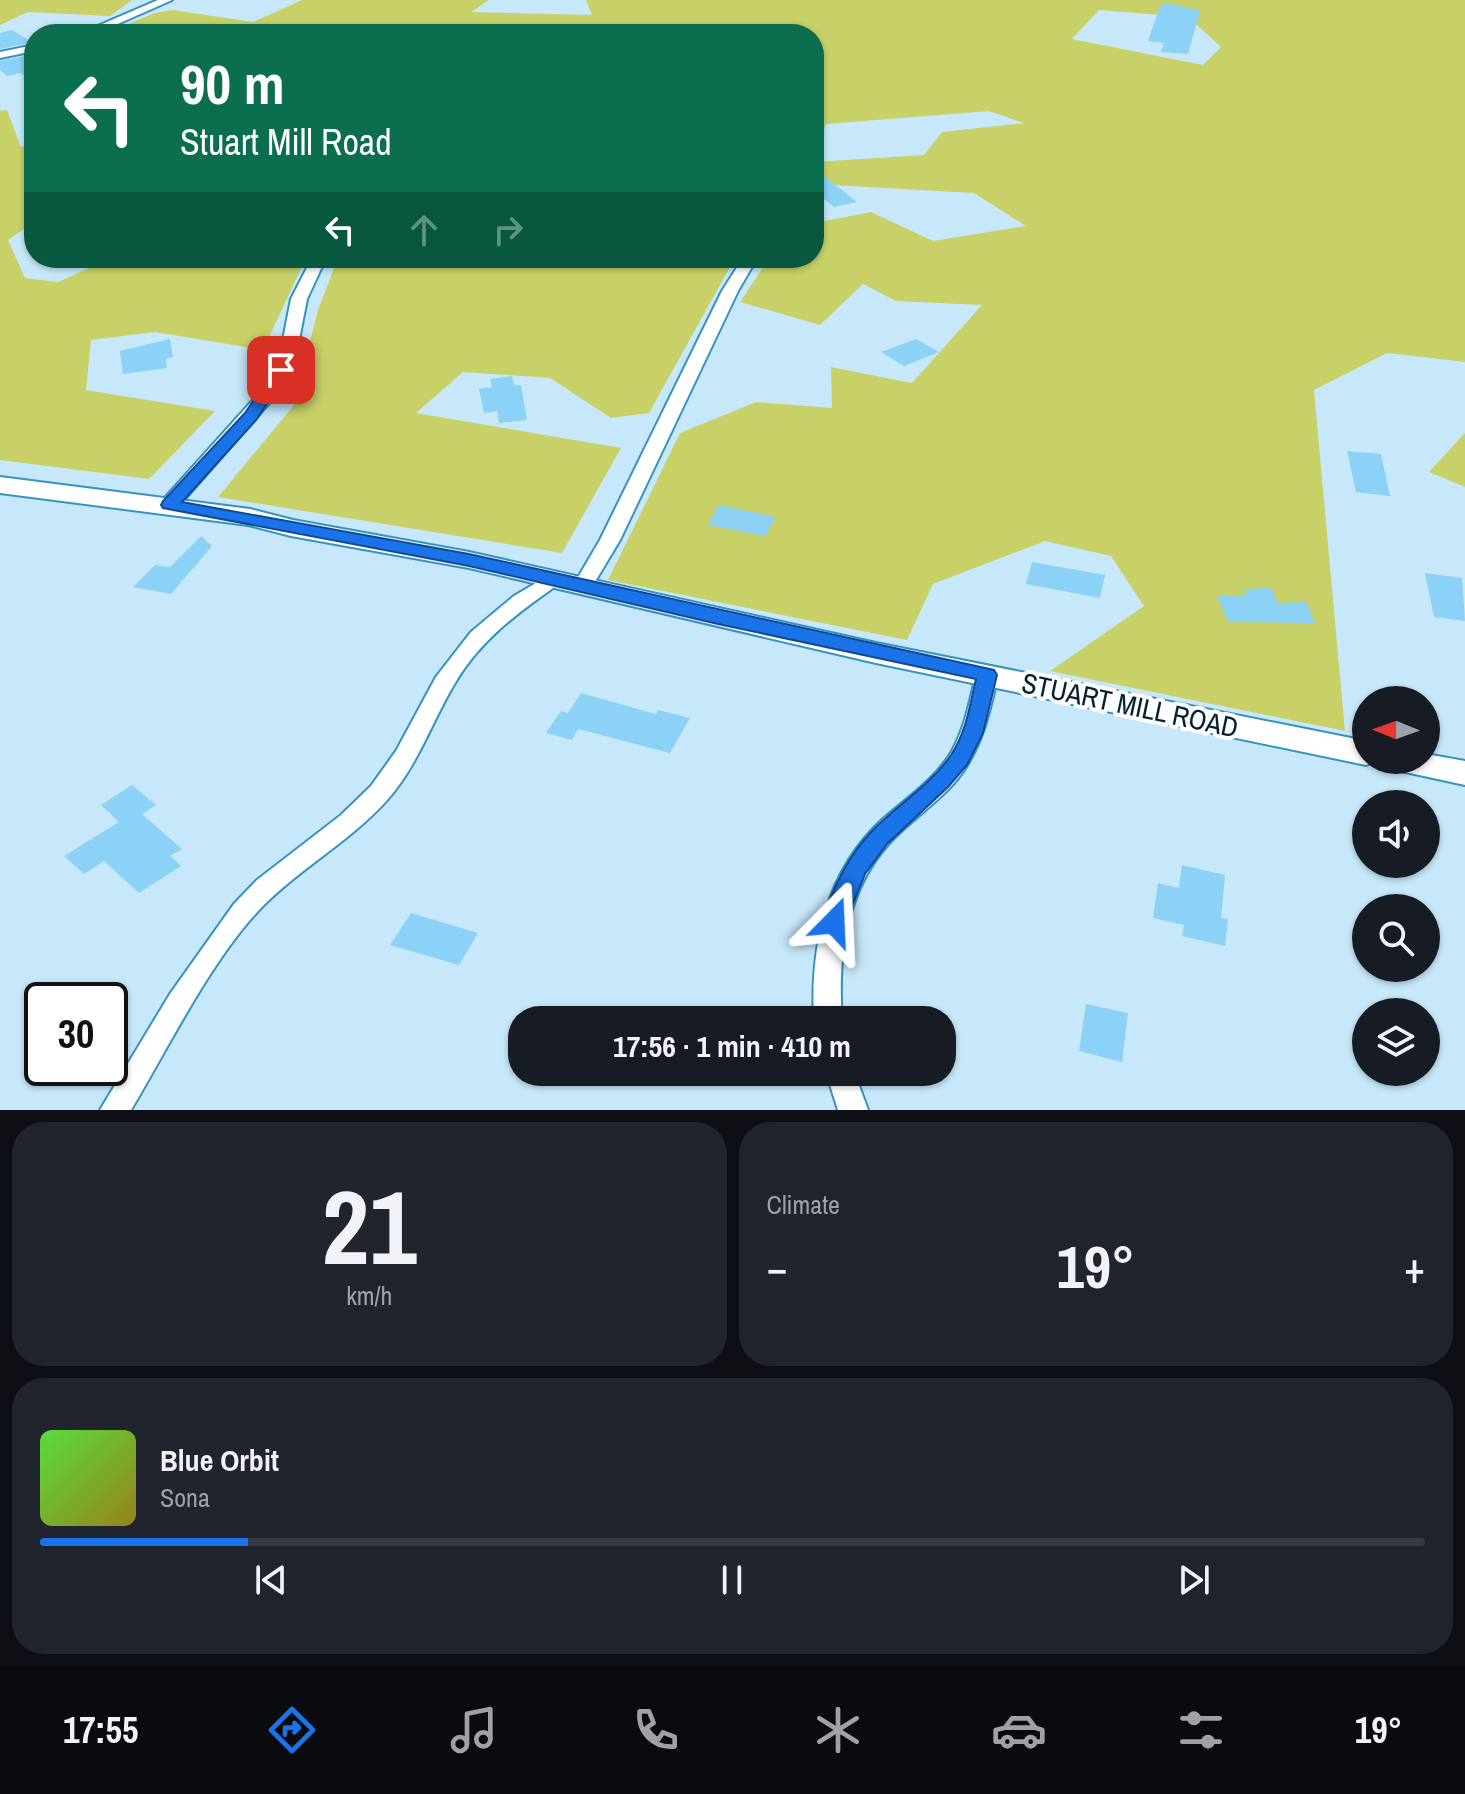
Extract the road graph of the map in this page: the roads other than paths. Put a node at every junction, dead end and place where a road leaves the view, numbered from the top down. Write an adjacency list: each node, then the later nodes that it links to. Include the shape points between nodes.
1 (167, 0): 2 (street)
2 (109, 24)
3 (24, 50): 4 (street)
4 (0, 55)
5 (314, 268): 8 (street, via 269,393)
6 (744, 268): 10 (street)
7 (0, 485): 8 (main road, STUART MILL ROAD)
8 (169, 505): 9 (main road, STUART MILL ROAD)
9 (553, 579): 10 (main road, STUART MILL ROAD); 17 (street, via 490,624 461,657 381,792 249,903 202,967)
10 (583, 586): 11 (main road, STUART MILL ROAD)
11 (987, 675): 12 (main road, STUART MILL ROAD); 15 (street, via 973,733 960,759 879,838 840,901 828,942)
12 (1352, 750)
13 (1440, 768): 14 (main road)
14 (1465, 773)
15 (827, 1006)
16 (845, 1086): 18 (street)
17 (115, 1110)
18 (853, 1110)

